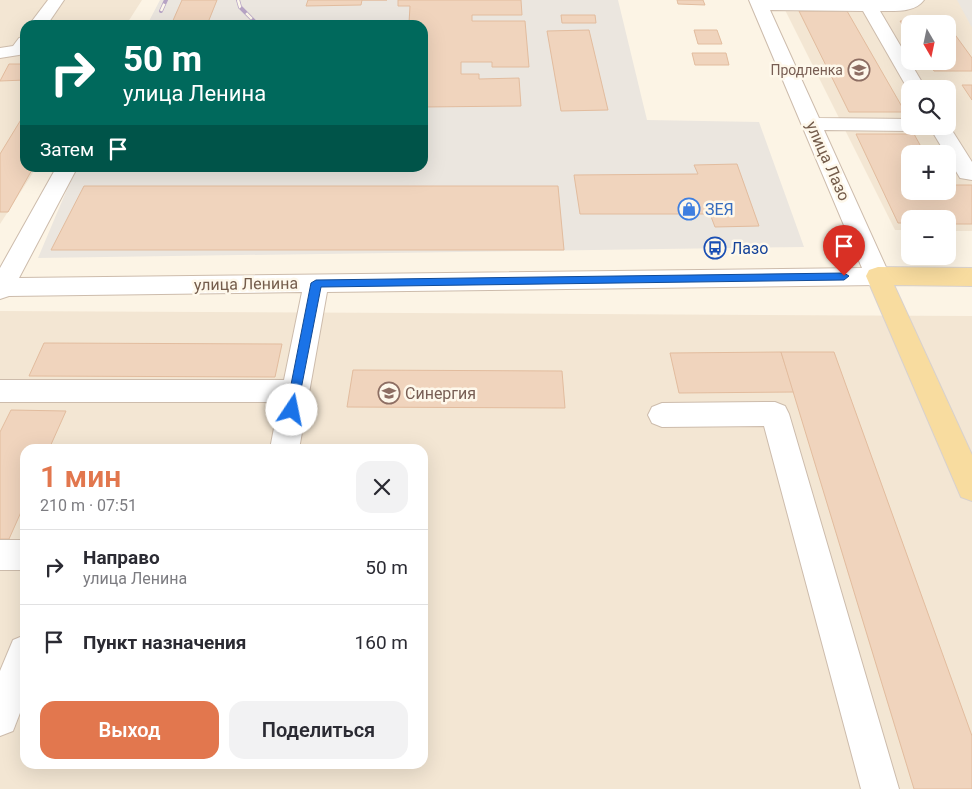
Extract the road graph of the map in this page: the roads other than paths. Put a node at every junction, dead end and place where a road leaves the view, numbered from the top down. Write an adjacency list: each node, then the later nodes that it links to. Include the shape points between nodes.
1 (56, 0): 5 (street)
2 (916, 0): 4 (street, via 901,6)
3 (758, 2): 4 (street); 9 (street, улица Лазо)
4 (869, 7): 8 (street)
5 (42, 20)
6 (20, 49): 7 (street)
7 (0, 53)
8 (912, 80)
9 (812, 124): 10 (street); 14 (street, улица Лазо)
10 (901, 125)
11 (945, 135): 13 (street, via 968,173)
12 (64, 172): 17 (street)
13 (972, 173)
14 (878, 276): 15 (main road, улица Ленина); 16 (street, улица Ленина); 22 (main road, улица Лазо)
15 (972, 277)
16 (316, 283): 17 (street, улица Ленина); 19 (street)
17 (1, 288)
18 (0, 391): 19 (street)
19 (295, 391): 21 (street)
20 (662, 415): 28 (street, via 775,414)
21 (285, 444)
22 (966, 461): 23 (main road, улица Лазо)
23 (972, 488)
24 (0, 555): 25 (street)
25 (20, 555)
26 (20, 665): 27 (street)
27 (0, 718)
28 (880, 789)

